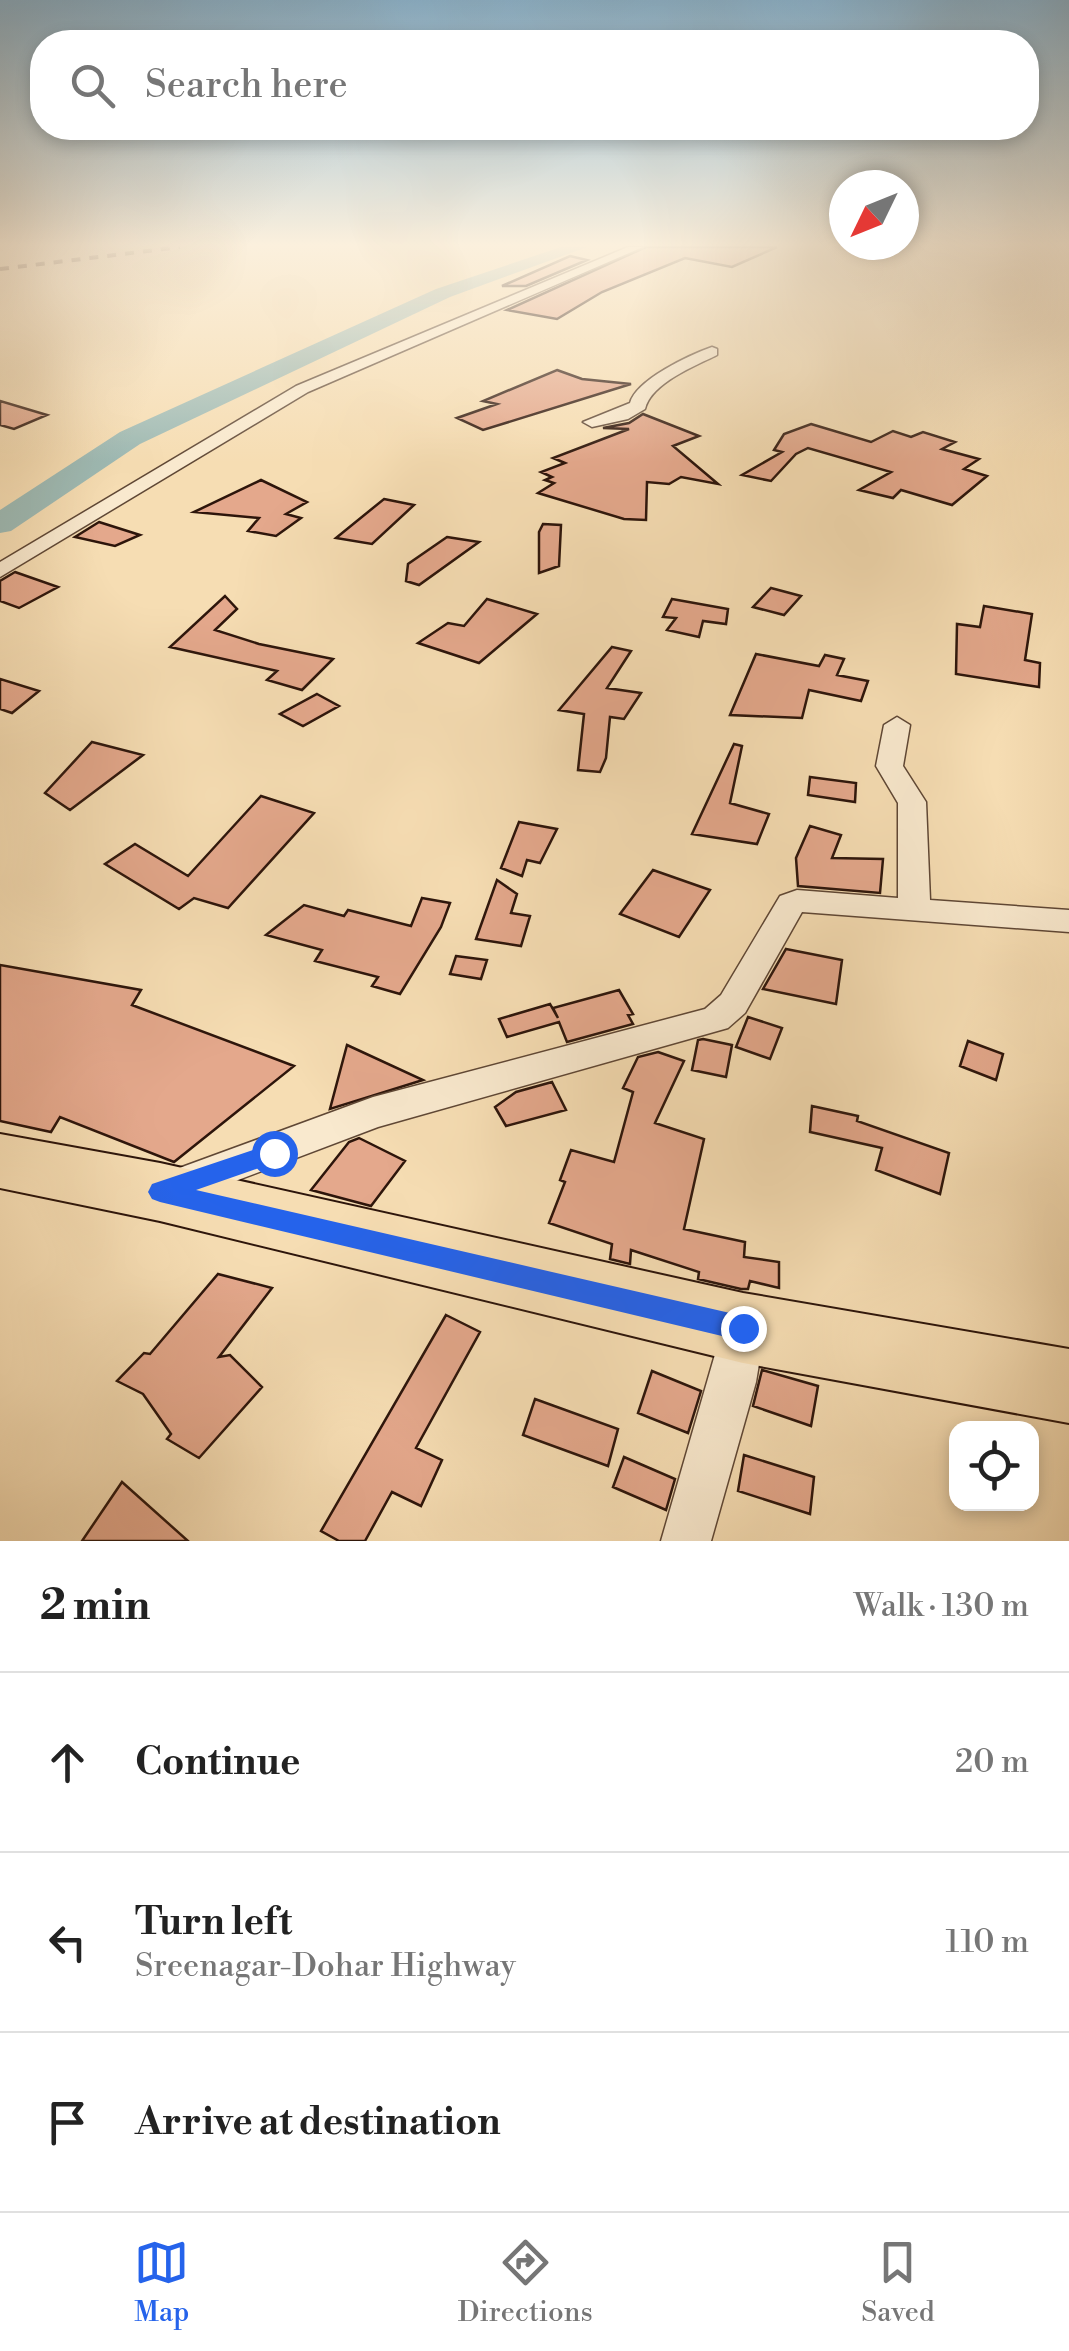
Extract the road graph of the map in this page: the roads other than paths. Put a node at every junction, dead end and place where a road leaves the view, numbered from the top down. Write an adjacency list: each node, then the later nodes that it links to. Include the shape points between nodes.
1 (466, 319): 4 (street, via 302,389)
2 (712, 352): 3 (street, via 655,382 622,416)
3 (592, 422)
4 (0, 571)
5 (897, 725): 6 (street, via 886,766 912,802)
6 (914, 908): 7 (street); 9 (street, via 797,900 734,1004 716,1019 373,1113)
7 (1069, 921)
8 (0, 1160): 9 (main road)
9 (160, 1192): 10 (main road)
10 (743, 1328): 11 (main road); 12 (street)
11 (1069, 1386)
12 (686, 1541)

